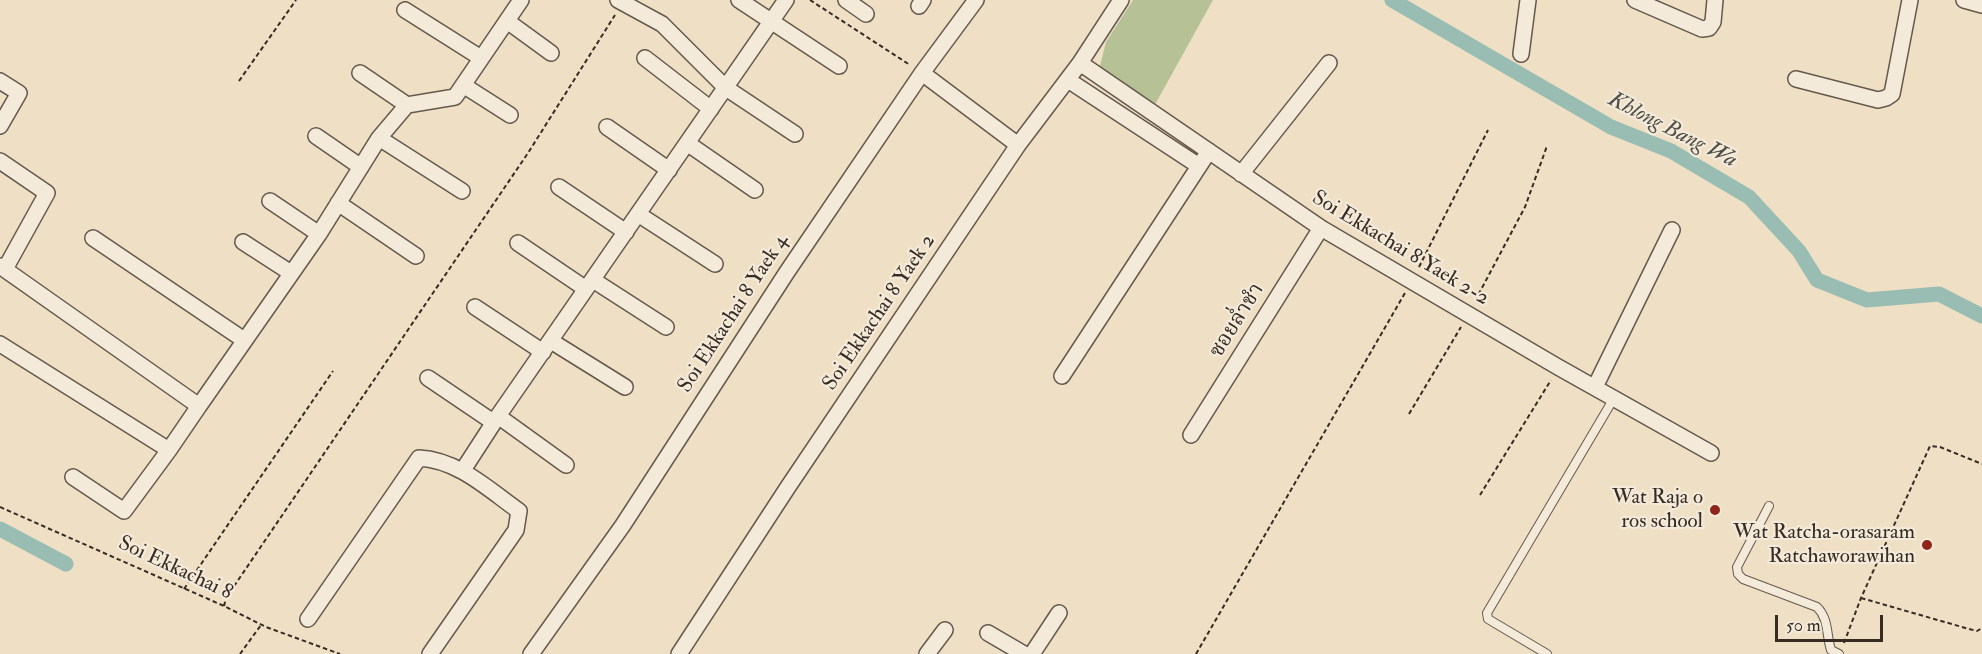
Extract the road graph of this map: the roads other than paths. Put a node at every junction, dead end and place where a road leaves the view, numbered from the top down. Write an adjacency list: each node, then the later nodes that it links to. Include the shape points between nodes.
1 (521, 0): 16 (street)
2 (739, 0): 17 (street)
3 (786, 0): 17 (street)
4 (846, 0): 15 (street)
5 (976, 0): 26 (street, Soi Ekkachai 8 Yaek 4)
6 (1121, 0): 22 (street, Soi Ekkachai 8 Yaek 2)
7 (1528, 0): 19 (street)
8 (1635, 0): 9 (street, via 1702,29 1713,22)
9 (1715, 0)
10 (1910, 0): 27 (street, via 1892,94 1887,98 1878,100)
11 (1964, 0): 13 (street)
12 (621, 1): 31 (street, via 662,24)
13 (1982, 5)
14 (405, 10): 20 (street)
15 (866, 14)
16 (507, 21): 18 (street); 20 (street)
17 (772, 22): 24 (street); 31 (street)
18 (551, 53)
19 (1521, 54)
20 (481, 58): 30 (street)
21 (645, 58): 33 (street)
22 (1080, 63): 28 (street, Soi Ekkachai 8 Yaek 2); 42 (street, Soi Ekkachai 8 Yaek 2-2)
23 (1329, 63): 47 (street)
24 (839, 66)
25 (360, 73): 32 (street)
26 (922, 73): 41 (street); 90 (street, Soi Ekkachai 8 Yaek 4, via 786,272 623,525)
27 (1796, 79)
28 (1068, 80): 41 (street, Soi Ekkachai 8 Yaek 2); 44 (street)
29 (0, 81): 35 (street, via 19,93)
30 (463, 85): 32 (street, via 455,97); 34 (street)
31 (726, 88): 33 (street); 37 (street)
32 (407, 105): 39 (street)
33 (711, 109): 40 (street)
34 (510, 115)
35 (0, 126)
36 (607, 127): 46 (street)
37 (795, 134)
38 (316, 136): 45 (street)
39 (379, 138): 45 (street); 50 (street)
40 (687, 143): 46 (street); 49 (street)
41 (1018, 145): 91 (street, Soi Ekkachai 8 Yaek 2)
42 (1209, 151): 44 (street); 47 (street, Soi Ekkachai 8 Yaek 2-2)
43 (0, 161): 63 (street, via 47,193)
44 (1199, 166): 71 (street)
45 (361, 167): 52 (street)
46 (669, 170): 53 (street)
47 (1241, 174): 54 (street, Soi Ekkachai 8 Yaek 2-2)
48 (559, 187): 56 (street)
49 (755, 190)
50 (462, 191)
51 (270, 201): 57 (street)
52 (338, 203): 57 (street); 61 (street)
53 (638, 214): 56 (street); 62 (street)
54 (1320, 228): 74 (street, Soi Ekkachai 8 Yaek 2-2); 78 (street, ซอยล่ำชำ)
55 (1672, 230): 74 (street)
56 (626, 232): 65 (street)
57 (319, 234): 64 (street)
58 (93, 238): 68 (street)
59 (243, 242): 64 (street)
60 (518, 243): 65 (street)
61 (416, 256)
62 (715, 264)
63 (2, 267): 76 (street)
64 (291, 273): 68 (street)
65 (590, 284): 67 (street); 70 (street)
66 (476, 307): 70 (street)
67 (666, 327)
68 (244, 340): 76 (street)
69 (0, 344): 79 (street)
70 (547, 347): 73 (street); 77 (street)
71 (1062, 376)
72 (428, 378): 77 (street)
73 (625, 387)
74 (1594, 387): 75 (street, Soi Ekkachai 8 Yaek 2-2)
75 (1614, 398): 80 (street, Soi Ekkachai 8 Yaek 2-2); 95 (lane, via 1487,613 1488,619)
76 (199, 406): 79 (street)
77 (496, 419): 81 (street); 82 (street)
78 (1191, 435)
79 (169, 450): 83 (street, via 124,512)
80 (1711, 453)
81 (566, 465)
82 (463, 470): 86 (street, via 419,458); 89 (street, via 519,511 516,530)
83 (73, 477)
84 (1769, 506): 96 (lane, via 1737,567 1738,574 1817,607 1826,621 1831,650)
85 (1059, 613): 94 (street)
86 (308, 619)
87 (945, 630): 92 (street)
88 (988, 633): 93 (street)
89 (430, 654)
90 (531, 654)
91 (679, 654)
92 (927, 654)
93 (1024, 654)
94 (1032, 654)
95 (1547, 654)
96 (1839, 654)

